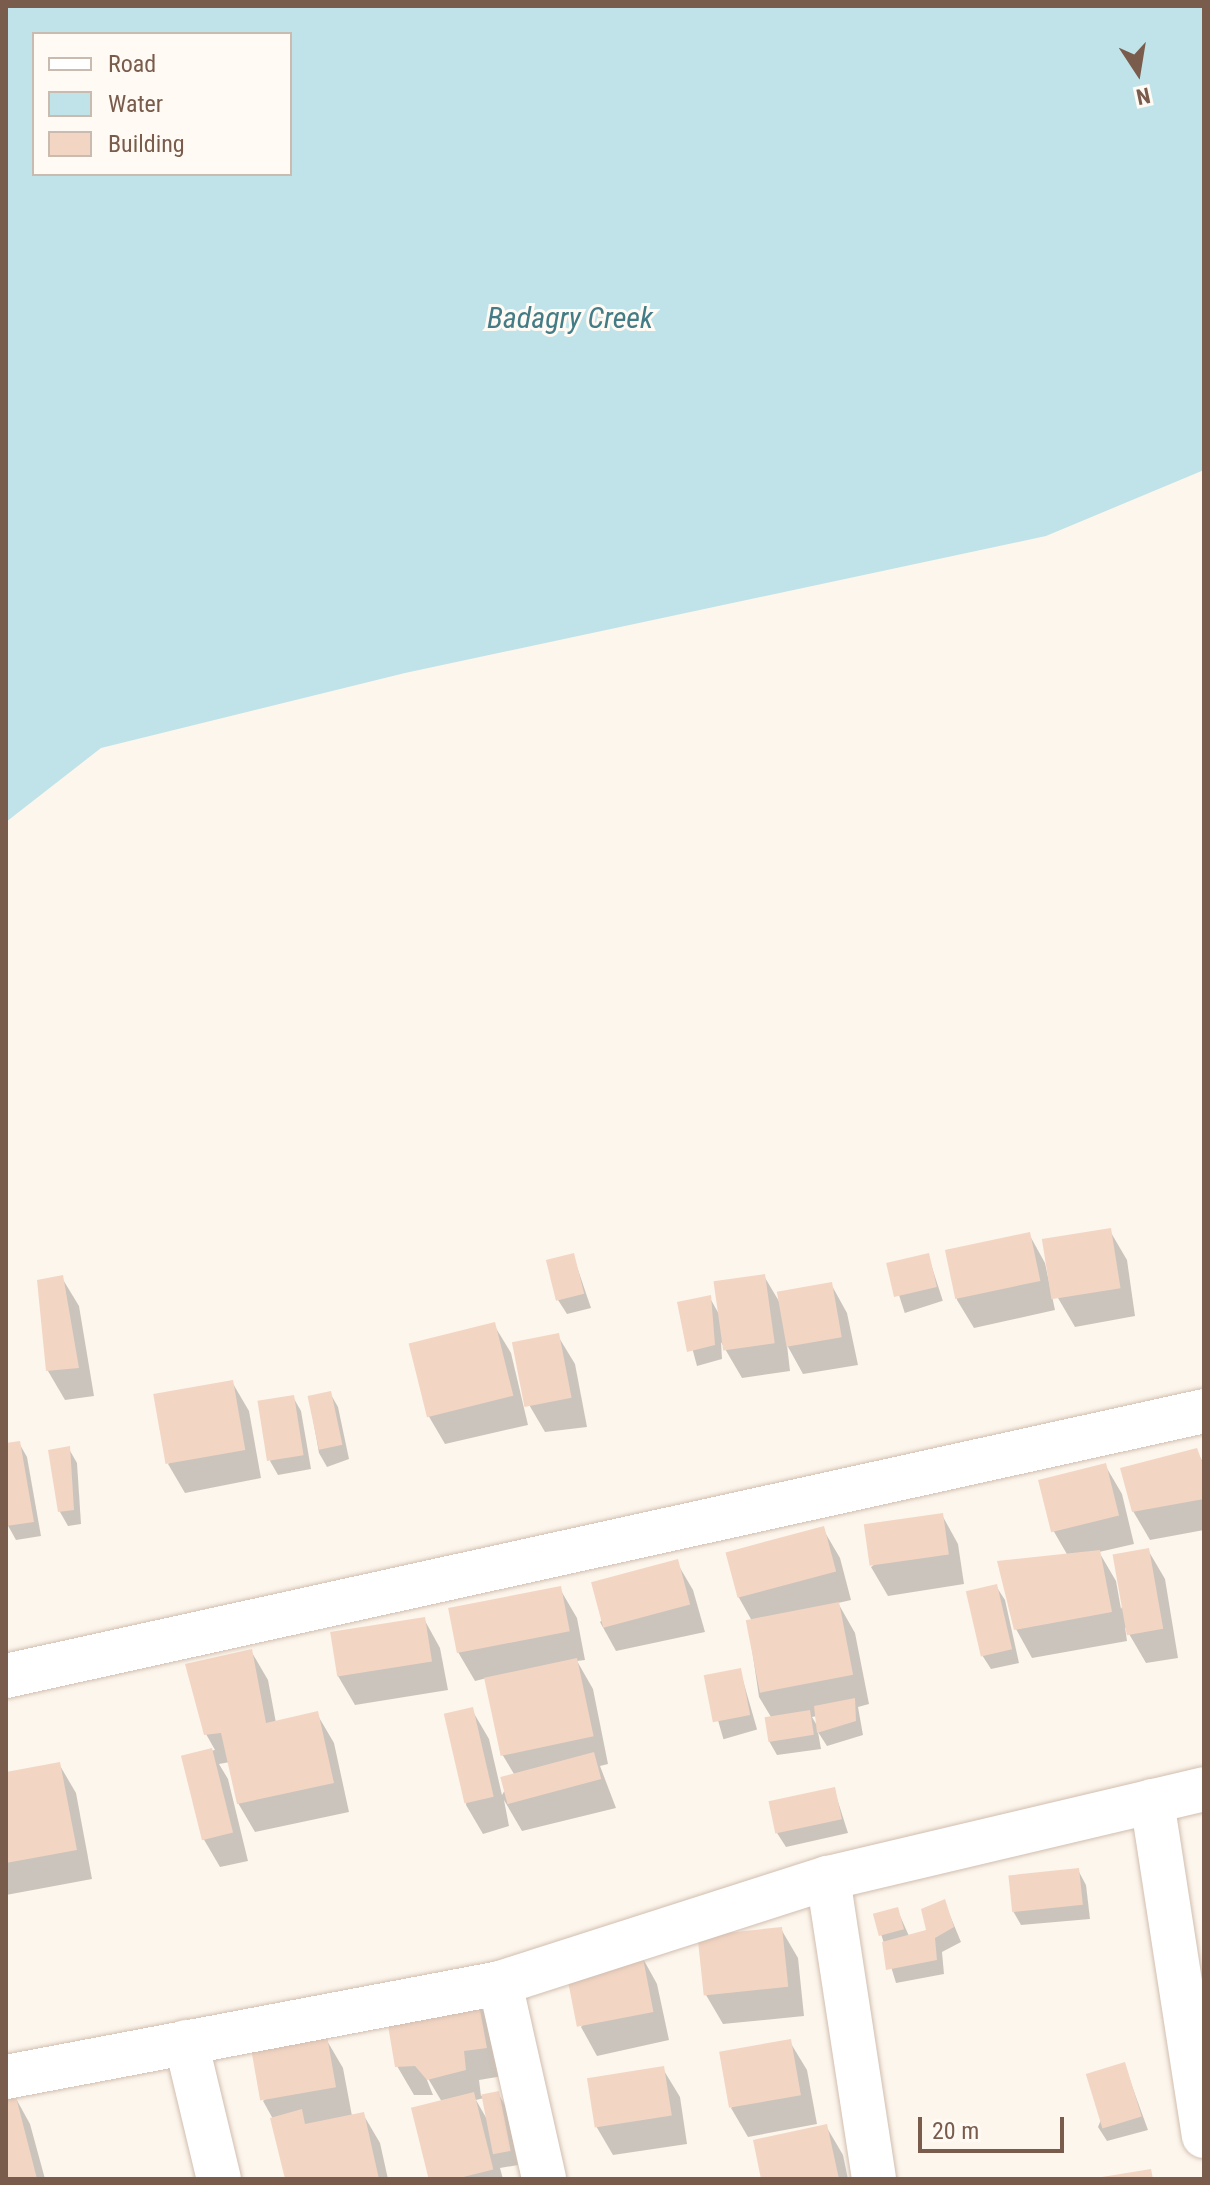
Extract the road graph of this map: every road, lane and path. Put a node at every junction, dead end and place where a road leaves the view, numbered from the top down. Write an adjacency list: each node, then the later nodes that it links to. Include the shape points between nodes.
1 (1204, 1411): 2 (lane)
2 (6, 1676)
3 (1204, 1789): 4 (lane)
4 (1152, 1801): 5 (lane); 9 (lane)
5 (828, 1878): 6 (lane); 12 (lane)
6 (500, 1983): 7 (lane); 11 (lane)
7 (186, 2042): 8 (lane); 10 (lane)
8 (6, 2077)
9 (1204, 2136)
10 (219, 2179)
11 (544, 2179)
12 (874, 2179)

